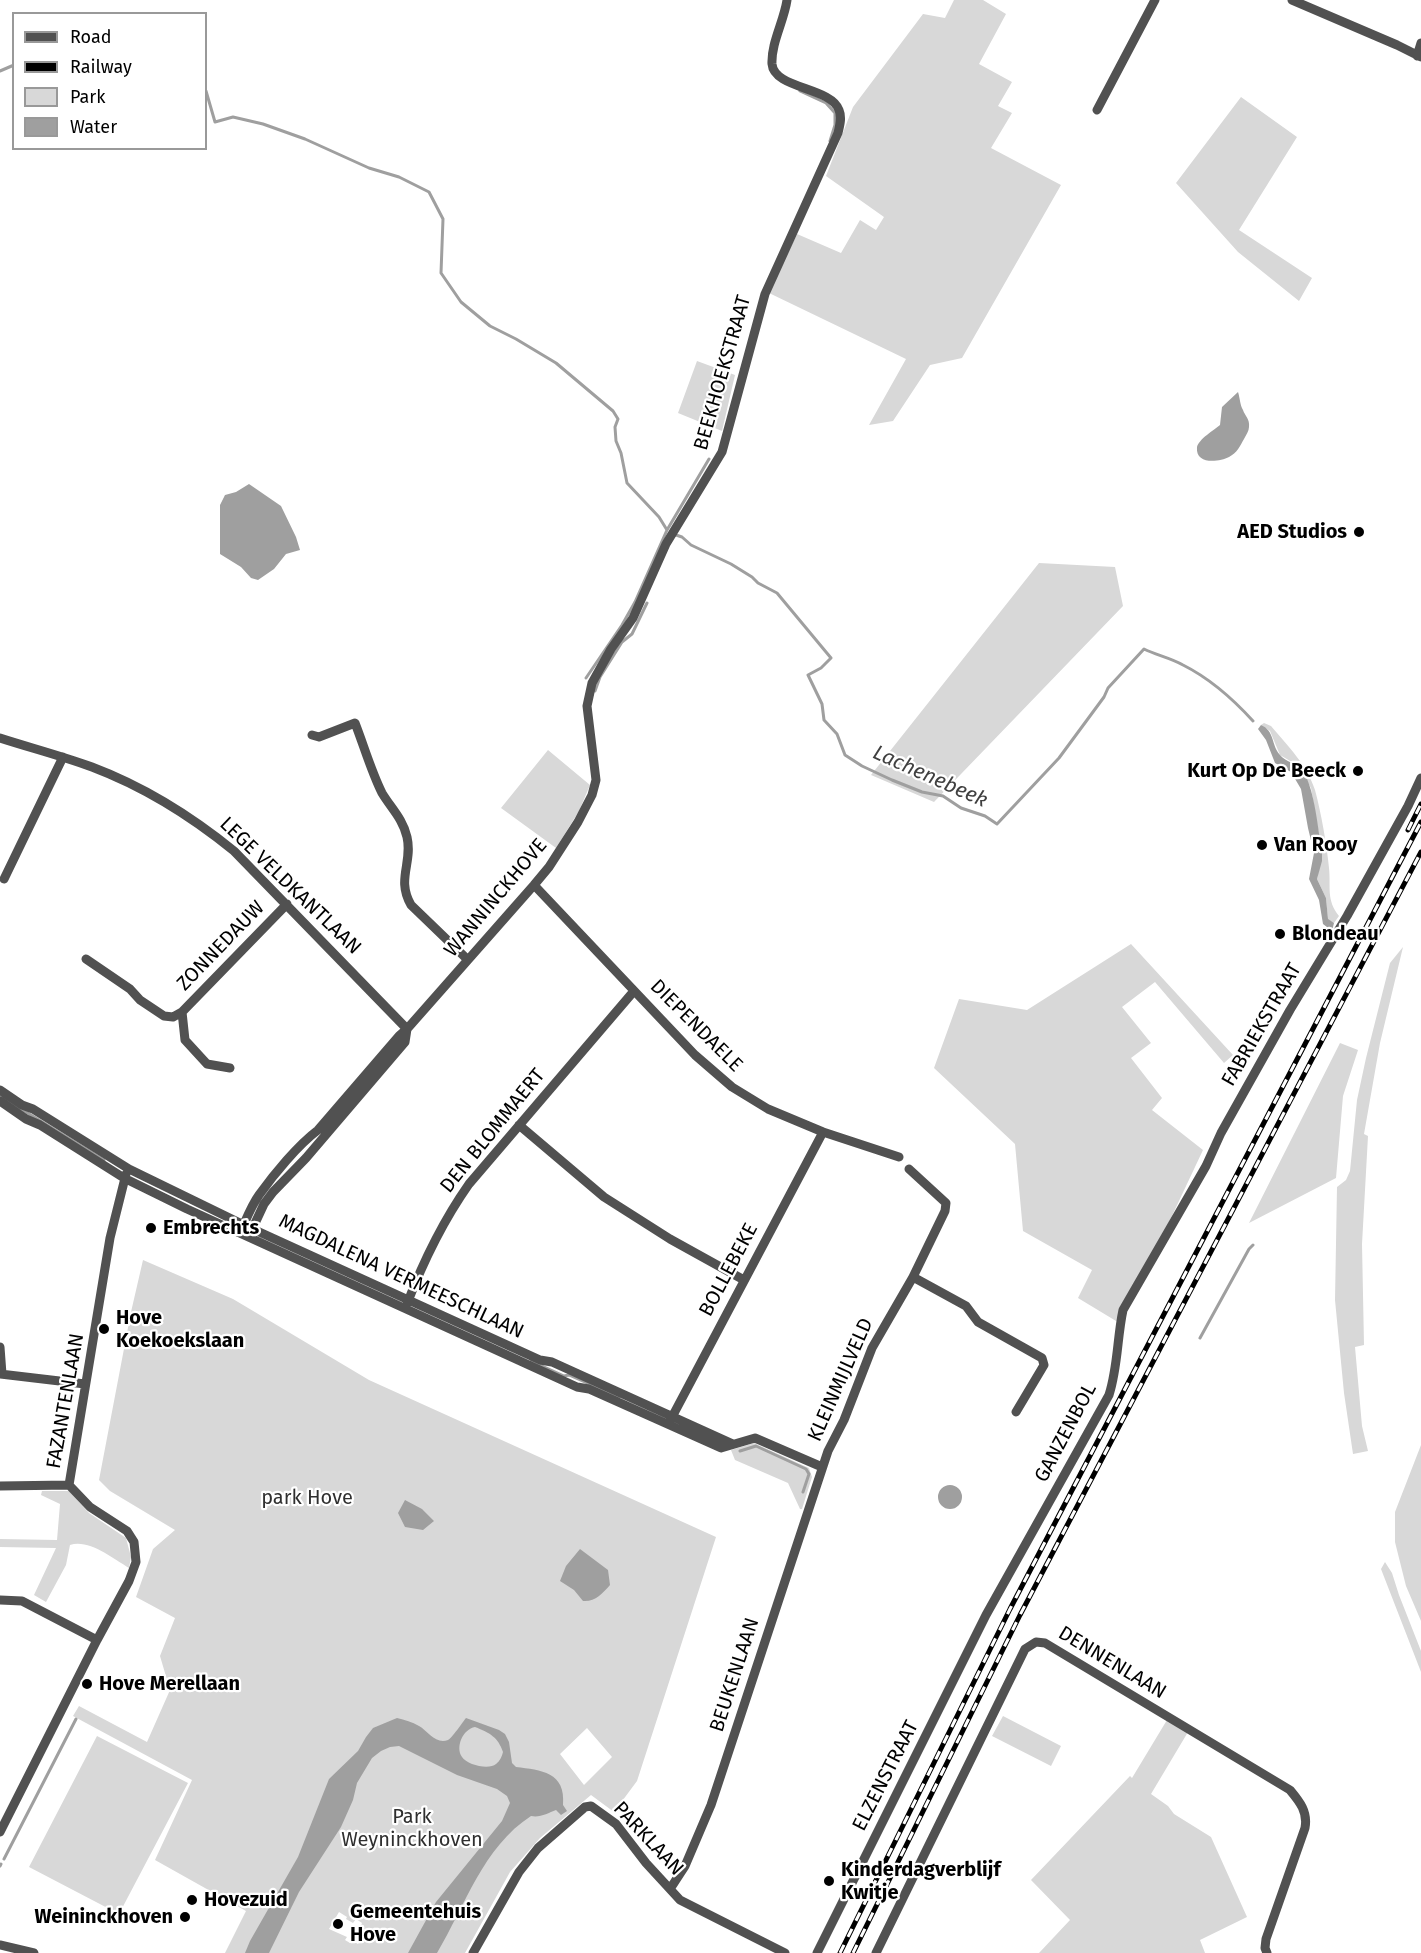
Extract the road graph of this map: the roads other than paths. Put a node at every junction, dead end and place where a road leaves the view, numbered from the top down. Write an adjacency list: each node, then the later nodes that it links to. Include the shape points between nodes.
1 (787, 0): 11 (street, BEEKHOEKSTRAAT, via 774,48 775,73 830,99 840,111 841,121 765,294 722,452 666,544 633,618 592,683 587,706)
2 (1155, 0): 6 (street)
3 (1292, 0): 5 (street)
4 (1421, 43): 5 (street)
5 (1419, 56)
6 (1097, 110)
7 (312, 735): 16 (street, via 319,737 355,723 381,790 405,829 407,898)
8 (0, 738): 9 (street, LEGE VELDKANTLAAN)
9 (63, 757): 12 (street); 14 (street, LEGE VELDKANTLAAN, via 124,780 179,810 234,851)
10 (1421, 778): 25 (street, FABRIEKSTRAAT, via 1333,941)
11 (596, 780): 13 (street, WANNINCKHOVE, via 588,805)
12 (4, 879)
13 (534, 885): 16 (street, WANNINCKHOVE); 17 (street, DIEPENDAELE)
14 (287, 904): 18 (street, ZONNEDAUW); 19 (street, LEGE VELDKANTLAAN)
15 (86, 959): 18 (street, ZONNEDAUW, via 164,1016)
16 (468, 960): 19 (street, WANNINCKHOVE)
17 (634, 991): 23 (street, DEN BLOMMAERT); 24 (street, DIEPENDAELE, via 695,1055 732,1087 768,1109)
18 (182, 1012): 20 (street, ZONNEDAUW, via 185,1040 207,1064)
19 (407, 1029): 29 (street, WANNINCKHOVE, via 259,1195)
20 (230, 1068)
21 (0, 1090): 28 (street, MAGDALENA VERMEESCHLAAN)
22 (0, 1101): 28 (street, MAGDALENA VERMEESCHLAAN)
23 (519, 1125): 31 (street, via 604,1197); 32 (street, DEN BLOMMAERT, via 456,1202)
24 (823, 1132): 26 (street, DIEPENDAELE); 31 (street, BOLLEBEKE)
25 (1221, 1133): 43 (street, GANZENBOL, via 1123,1310 1115,1375 1108,1395)
26 (899, 1157)
27 (909, 1168): 30 (street, KLEINMIJLVELD, via 946,1207)
28 (127, 1173): 29 (street, MAGDALENA VERMEESCHLAAN); 36 (street, FAZANTENLAAN, via 110,1238)
29 (246, 1231): 32 (street, MAGDALENA VERMEESCHLAAN); 33 (street, MAGDALENA VERMEESCHLAAN)
30 (913, 1277): 37 (street, via 966,1306 978,1322 1042,1358 1044,1365); 39 (street, KLEINMIJLVELD, via 872,1348)
31 (744, 1280): 38 (street, BOLLEBEKE)
32 (408, 1300): 33 (street, DEN BLOMMAERT); 38 (street, MAGDALENA VERMEESCHLAAN, via 552,1362)
33 (405, 1309): 38 (street, MAGDALENA VERMEESCHLAAN, via 577,1387)
34 (0, 1347): 35 (street)
35 (1, 1374): 36 (street)
36 (85, 1384): 40 (street, FAZANTENLAAN)
37 (1016, 1412)
38 (670, 1420): 39 (street, MAGDALENA VERMEESCHLAAN, via 721,1448 755,1438)
39 (822, 1467): 46 (street, BEUKENLAAN, via 711,1805 685,1866)
40 (69, 1485): 41 (street); 44 (street, FAZANTENLAAN, via 99,1514 127,1532 135,1546 136,1562 129,1581)
41 (0, 1486)
42 (0, 1600): 44 (street, via 22,1600)
43 (986, 1615): 51 (street, ELZENSTRAAT)
44 (97, 1640): 45 (street, FAZANTENLAAN)
45 (0, 1832)
46 (670, 1889): 49 (street, PARKLAAN, via 616,1824 591,1806 585,1807 538,1848 519,1872); 50 (street, PARKLAAN, via 680,1900)
47 (0, 1945): 48 (street)
48 (34, 1953)
49 (473, 1953)
50 (785, 1953)
51 (818, 1953)
52 (876, 1953): 53 (street, DENNENLAAN, via 1025,1649 1036,1642 1045,1643 1290,1790 1298,1800 1305,1812 1305,1828 1266,1939)
53 (1267, 1953)

